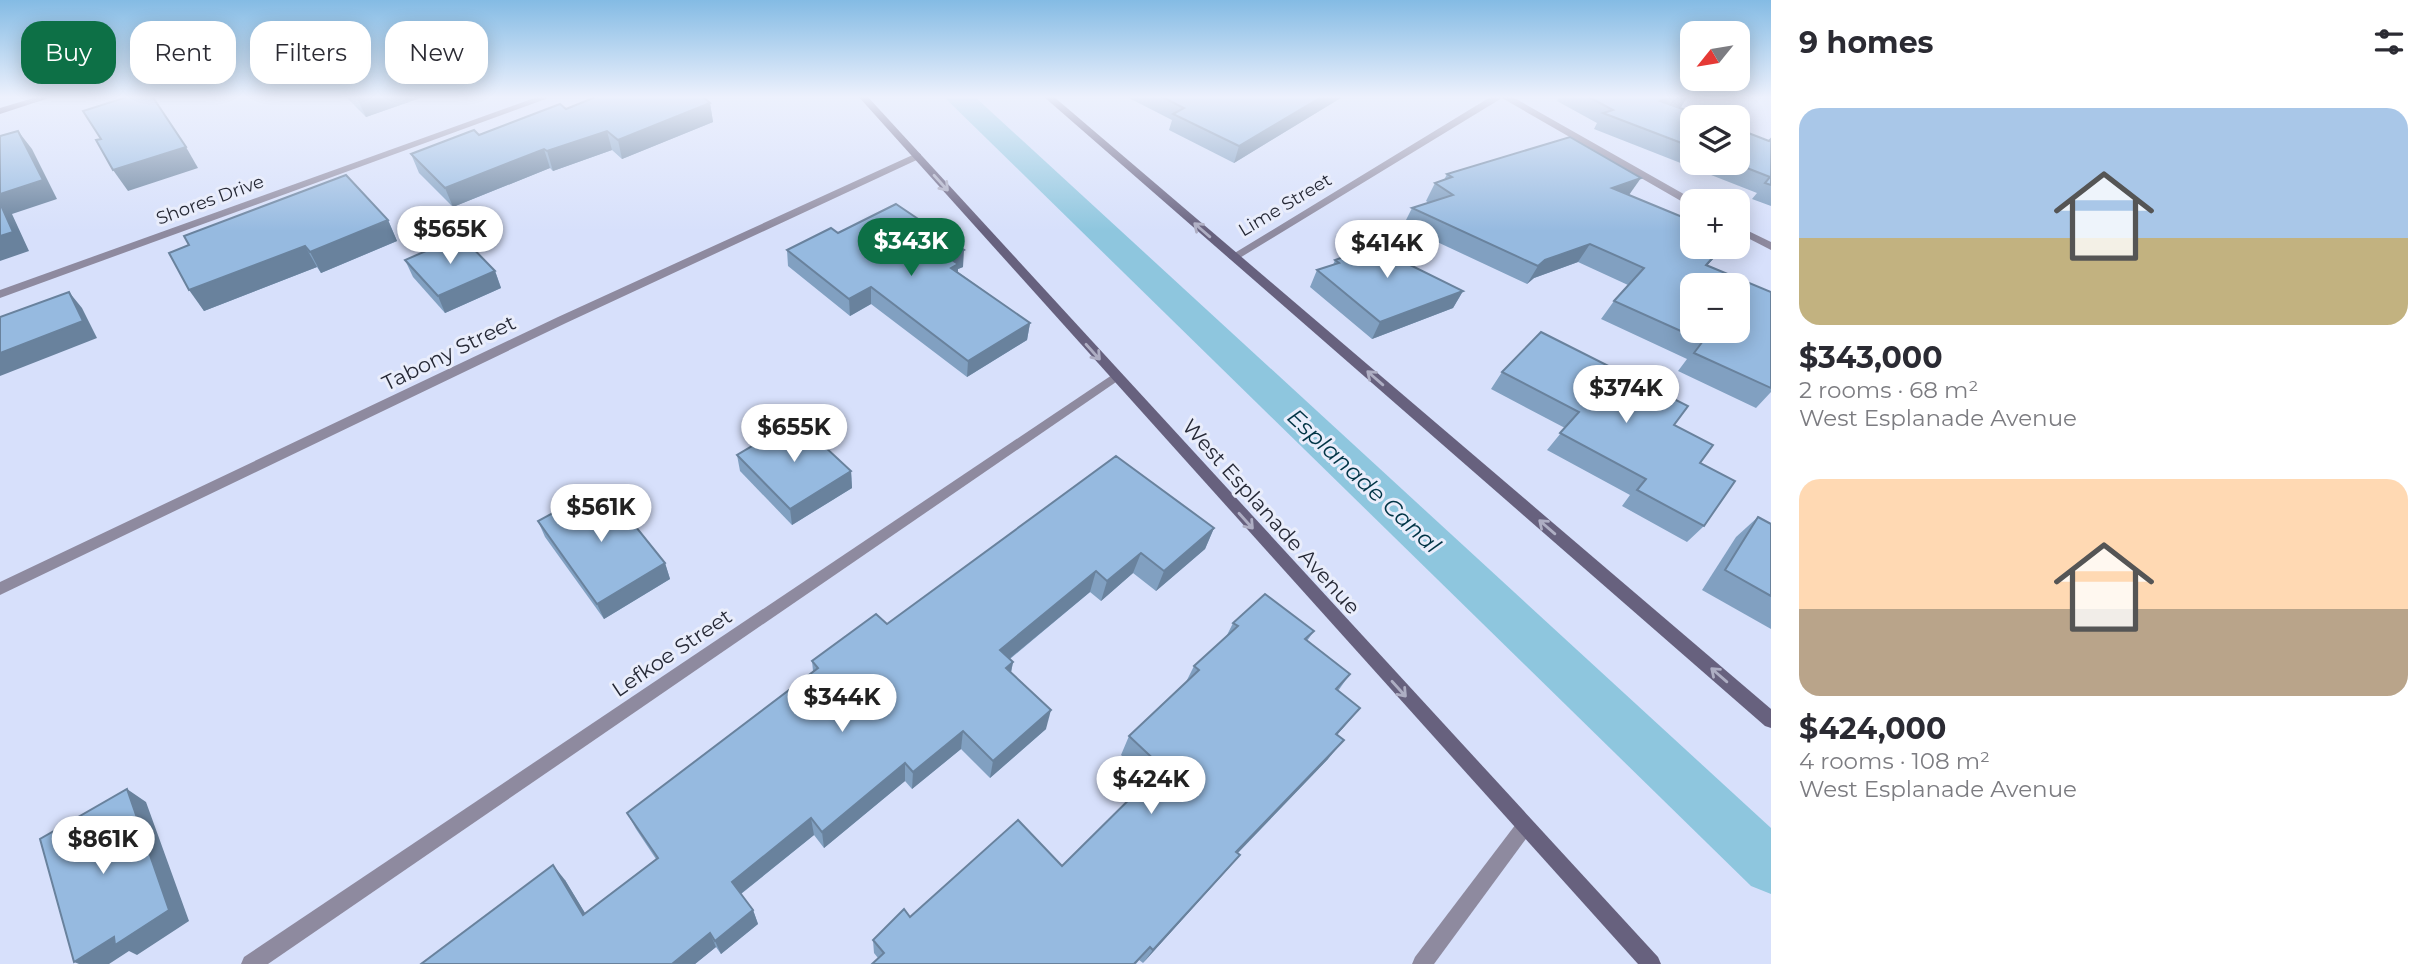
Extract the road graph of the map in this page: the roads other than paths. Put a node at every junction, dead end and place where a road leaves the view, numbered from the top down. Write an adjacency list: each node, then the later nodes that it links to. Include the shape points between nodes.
1 (425, 141): 11 (street, Shores Drive)
2 (903, 141): 6 (main road, West Esplanade Avenue)
3 (1099, 141): 10 (main road, one-way to 3)
4 (1426, 141): 10 (street, Lime Street)
5 (1581, 141): 7 (street)
6 (917, 156): 12 (main road, West Esplanade Avenue, one-way to 12); 13 (street, Tabony Street)
7 (1680, 196)
8 (1750, 236): 9 (street)
9 (1771, 247)
10 (1234, 257): 14 (main road, one-way to 10)
11 (0, 294)
12 (1115, 377): 15 (main road, West Esplanade Avenue, one-way to 15); 16 (street, Lefkoe Street)
13 (0, 589)
14 (1771, 720)
15 (1525, 827): 17 (street); 18 (main road, West Esplanade Avenue)
16 (251, 964)
17 (1422, 964)
18 (1651, 964)

